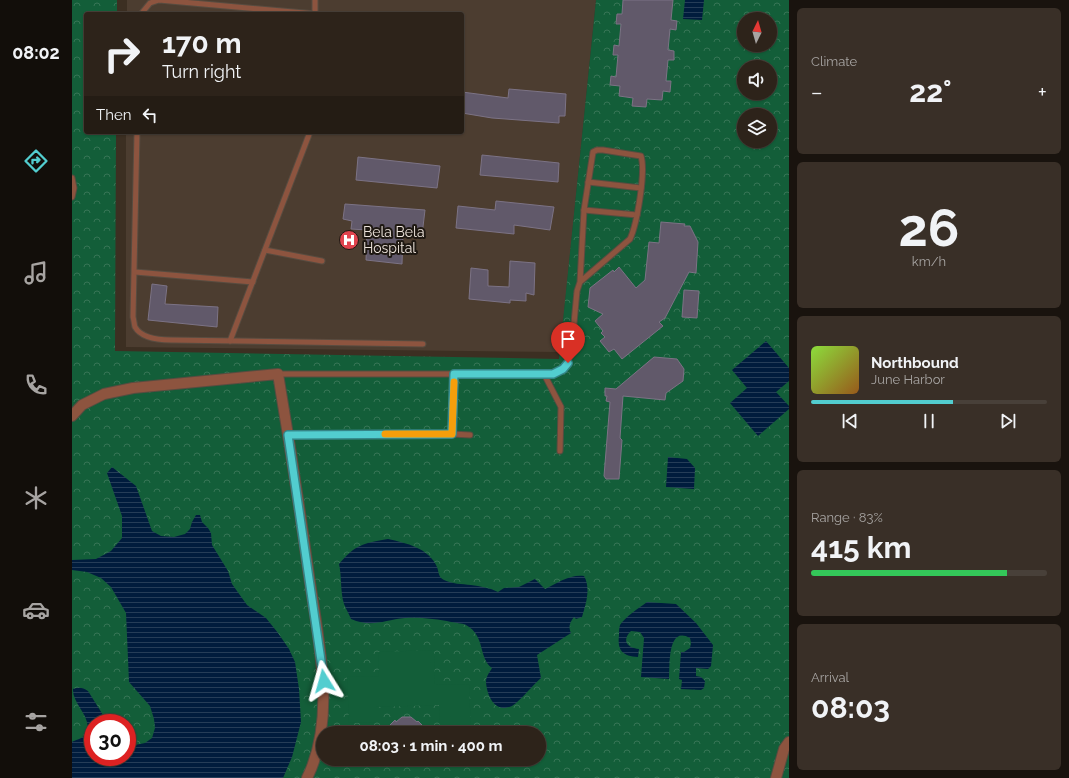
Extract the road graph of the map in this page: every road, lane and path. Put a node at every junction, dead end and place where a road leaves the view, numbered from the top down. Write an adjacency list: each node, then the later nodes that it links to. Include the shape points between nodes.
1 (315, 0): 4 (lane)
2 (143, 12): 3 (lane, via 150,3 159,0)
3 (294, 12)
4 (316, 12)
5 (137, 134): 15 (lane)
6 (309, 134): 13 (lane)
7 (72, 178): 10 (lane)
8 (588, 182): 9 (lane); 9 (lane, via 593,152 603,150 641,156); 11 (lane)
9 (641, 188): 12 (lane)
10 (72, 197)
11 (584, 210): 12 (lane); 17 (lane)
12 (637, 215): 17 (lane, via 630,239)
13 (265, 250): 14 (lane); 16 (lane)
14 (322, 261)
15 (134, 272): 16 (lane); 18 (lane, via 133,317 136,328 144,334 156,339)
16 (252, 282): 18 (lane)
17 (580, 282): 22 (lane, via 571,356 563,369 553,374)
18 (230, 341): 19 (lane)
19 (423, 344)
20 (278, 374): 21 (lane); 23 (street, via 133,388 104,394 82,405); 25 (street)
21 (454, 374): 22 (lane); 24 (lane)
22 (544, 374): 27 (lane, via 561,407)
23 (72, 416)
24 (452, 434): 25 (lane); 26 (lane)
25 (288, 435): 29 (street, via 324,681 322,731)
26 (470, 435)
27 (560, 451)
28 (789, 742): 32 (street, via 784,749)
29 (314, 764): 30 (street); 31 (street)
30 (307, 778)
31 (314, 778)
32 (776, 778)

